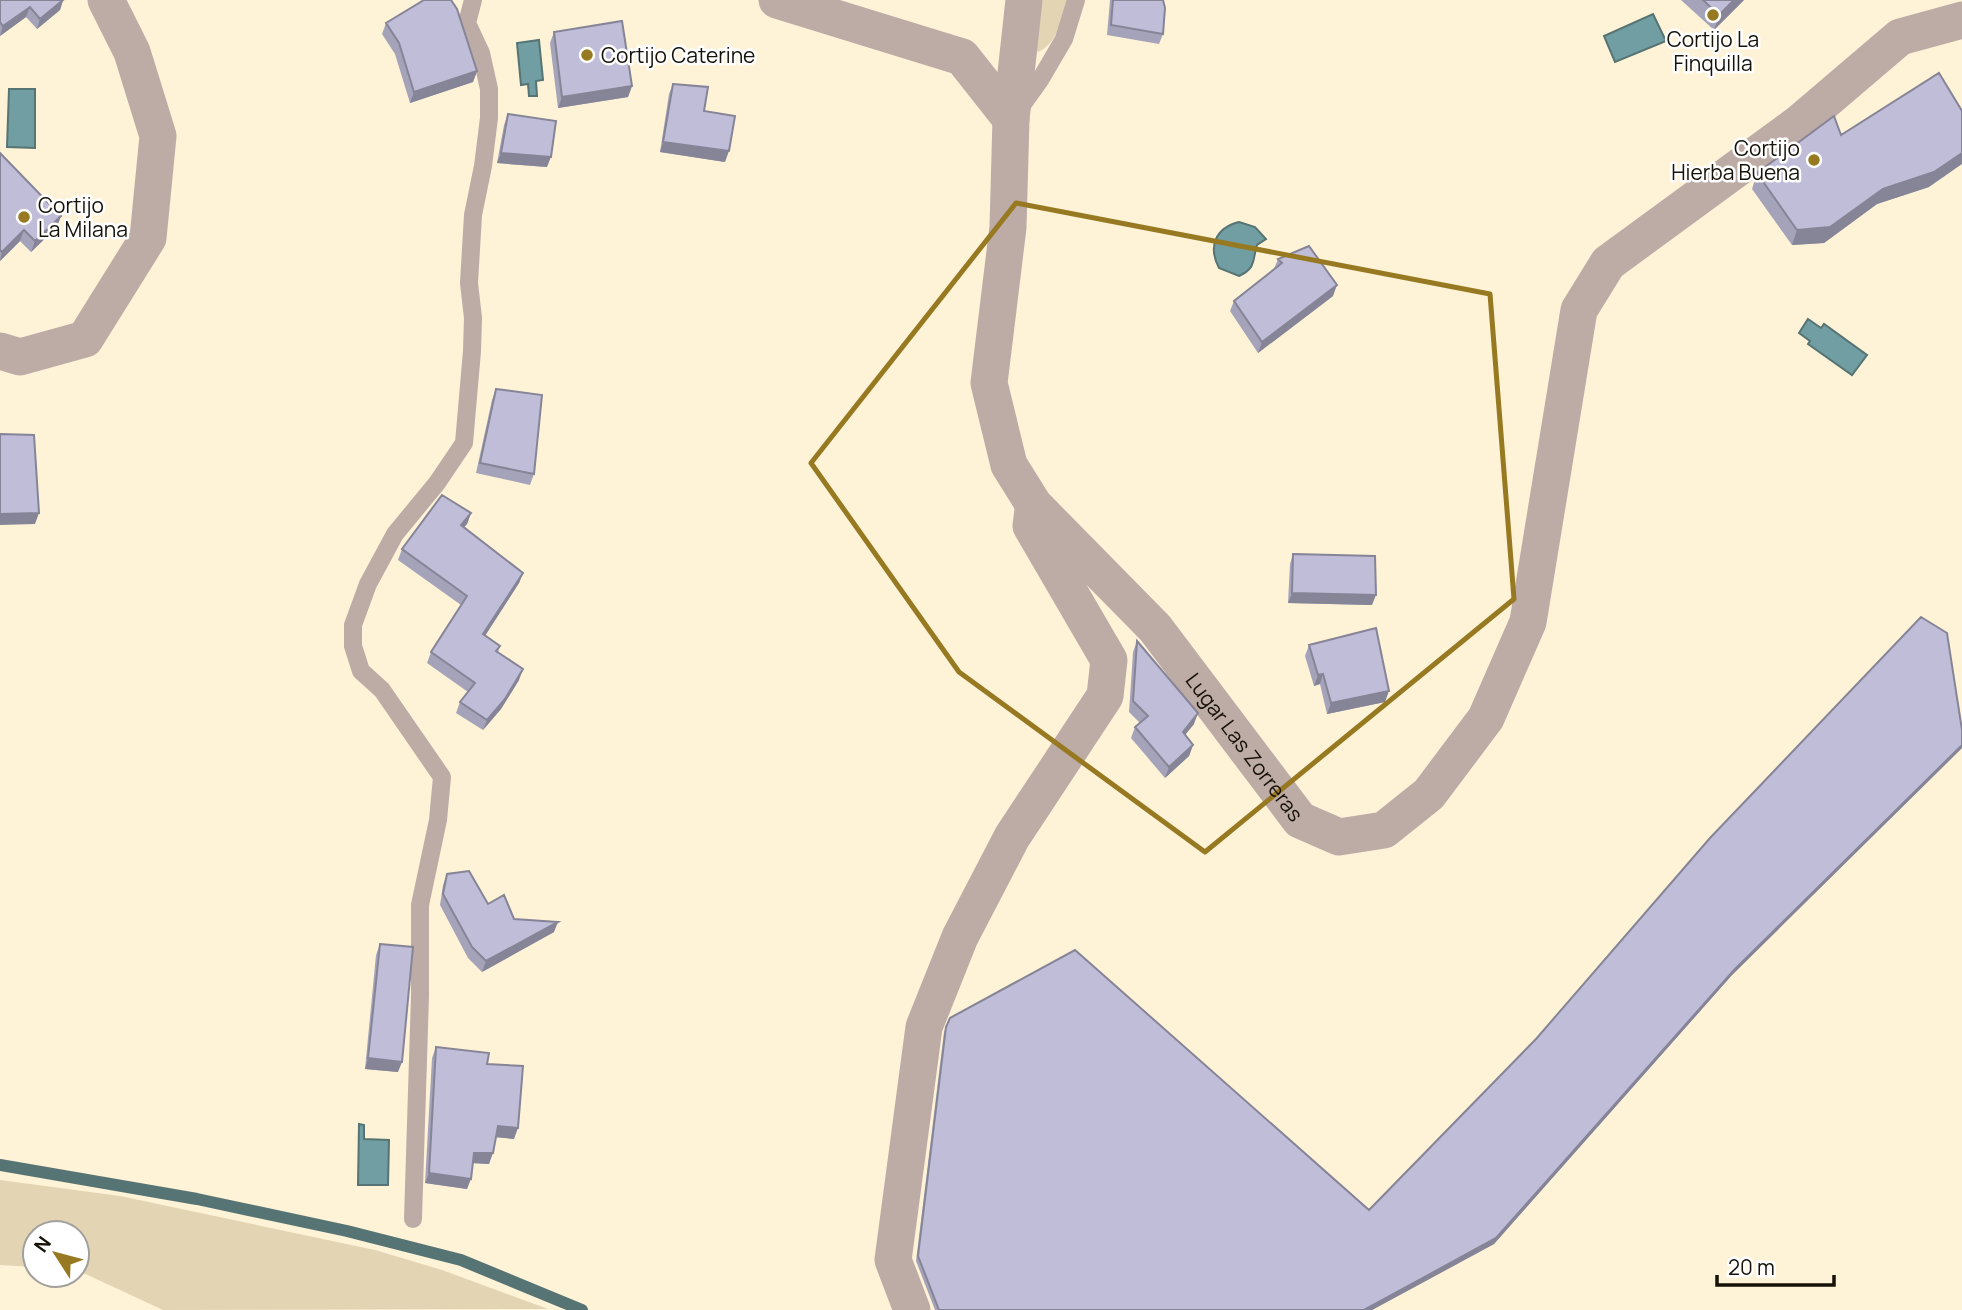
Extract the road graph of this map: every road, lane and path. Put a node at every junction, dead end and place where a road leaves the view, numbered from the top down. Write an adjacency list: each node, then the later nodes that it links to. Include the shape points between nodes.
1 (106, 0): 8 (street, via 132,52 158,136 148,238 85,339 20,357)
2 (472, 0): 10 (lane, via 467,23 481,53 489,89 489,118 473,215 472,351 464,443 395,534 368,584 353,625 353,646 361,671 382,690 442,776 439,820 421,905)
3 (777, 0): 7 (street, via 962,57)
4 (1024, 0): 7 (street)
5 (1076, 0): 7 (lane, via 1065,39)
6 (1962, 20): 9 (street, Lugar Las Zorreras, via 1900,37 1798,124 1608,263 1579,310 1528,622 1486,718 1429,794 1384,830 1339,837 1300,820 1155,628)
7 (1011, 119): 9 (street, via 1008,227 989,383 1009,465)
8 (0, 351)
9 (1034, 505): 11 (street, via 1031,526 1109,660 1105,696 1012,837 960,937 924,1027 893,1260)
10 (413, 1219)
11 (912, 1310)

